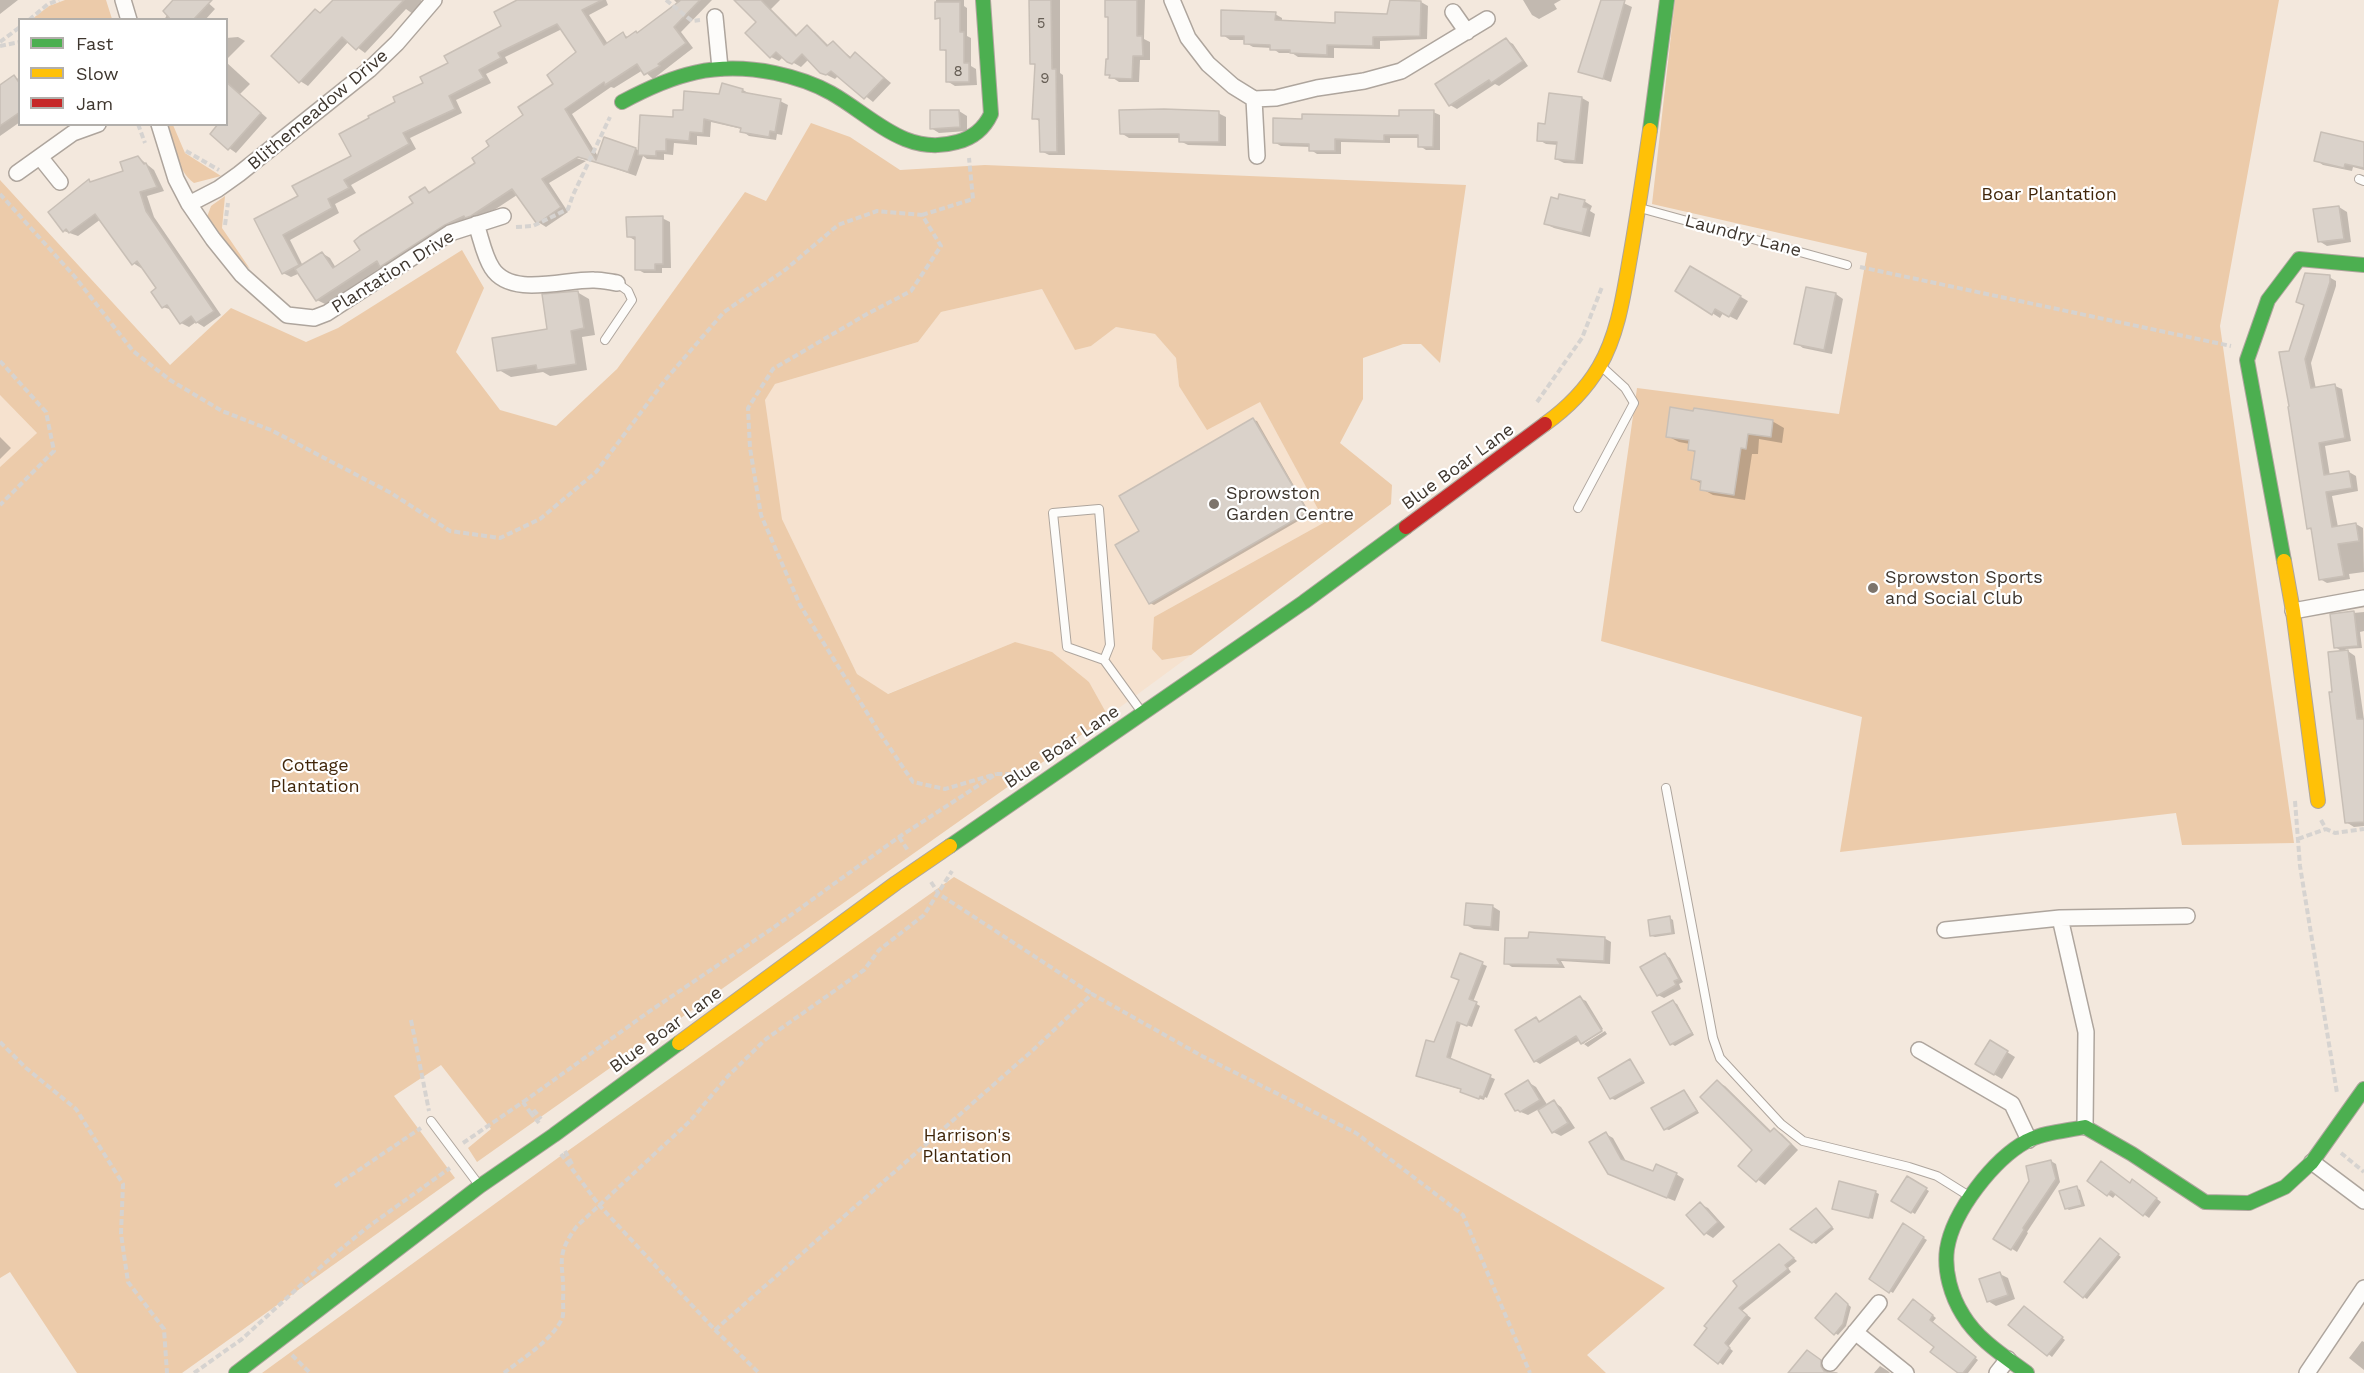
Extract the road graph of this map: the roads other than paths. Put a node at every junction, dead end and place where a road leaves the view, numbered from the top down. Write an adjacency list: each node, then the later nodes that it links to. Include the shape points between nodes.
1 (123, 0): 8 (street)
2 (434, 0): 20 (street, Blithemeadow Drive, via 369,70 239,174)
3 (983, 0): 11 (street, via 992,114 983,128 950,145 925,145 898,138 831,93 805,82)
4 (1172, 0): 12 (street, via 1188,38 1208,64)
5 (1667, 0): 21 (street, Blue Boar Lane)
6 (1454, 12): 10 (street)
7 (715, 17): 11 (street)
8 (128, 18)
9 (1487, 20): 10 (street)
10 (1467, 32): 12 (street, via 1401,71 1276,98)
11 (720, 68): 13 (street, via 692,71 665,80)
12 (1254, 99): 16 (street)
13 (622, 102)
14 (92, 126): 17 (street, via 73,133)
15 (160, 126): 20 (street, Plantation Drive, via 176,179)
16 (1257, 156)
17 (40, 157): 18 (street); 19 (street)
18 (17, 173)
19 (60, 182)
20 (189, 204): 23 (street, Plantation Drive, via 242,275 287,315 301,318 327,313 450,233)
21 (1638, 208): 24 (lane, Laundry Lane); 28 (street, Blue Boar Lane, via 1623,298)
22 (503, 216): 23 (street, Plantation Drive)
23 (476, 224): 26 (street, via 492,268 501,279 530,285 595,279)
24 (1847, 265)
25 (2364, 265): 31 (street, via 2299,259 2268,300 2247,360)
26 (617, 283): 27 (lane, via 632,300)
27 (605, 340)
28 (1600, 366): 29 (lane, via 1625,387 1634,404); 33 (street, Blue Boar Lane, via 1561,412 1524,441)
29 (1578, 508)
30 (2364, 598): 31 (street)
31 (2293, 611): 35 (street)
32 (1104, 660): 32 (lane, via 1066,646 1053,513 1099,509 1110,645); 33 (lane)
33 (1143, 714): 45 (street, Blue Boar Lane, via 920,867)
34 (1666, 788): 46 (lane, via 1720,1059 1781,1124 1803,1140 1937,1176)
35 (2318, 801)
36 (2187, 916): 37 (street)
37 (2060, 918): 38 (street); 42 (street, via 2086,1032)
38 (1945, 930)
39 (1919, 1050): 43 (street, via 2012,1104)
40 (2364, 1091): 44 (street)
41 (431, 1121): 45 (lane)
42 (2085, 1127): 43 (street); 44 (street, via 2205,1202 2249,1203 2285,1187)
43 (2029, 1140): 46 (street, via 2006,1157)
44 (2312, 1162): 47 (street)
45 (480, 1186): 54 (street, Blue Boar Lane)
46 (1970, 1197): 51 (street, via 1949,1241 1947,1269 1956,1303 1982,1340)
47 (2364, 1201)
48 (2364, 1288): 53 (street)
49 (1879, 1303): 50 (street)
50 (1855, 1332): 52 (street); 55 (street)
51 (2008, 1359): 56 (street); 57 (street)
52 (1830, 1363)
53 (2315, 1370)
54 (236, 1373)
55 (1906, 1373)
56 (1997, 1373)
57 (2027, 1373)

